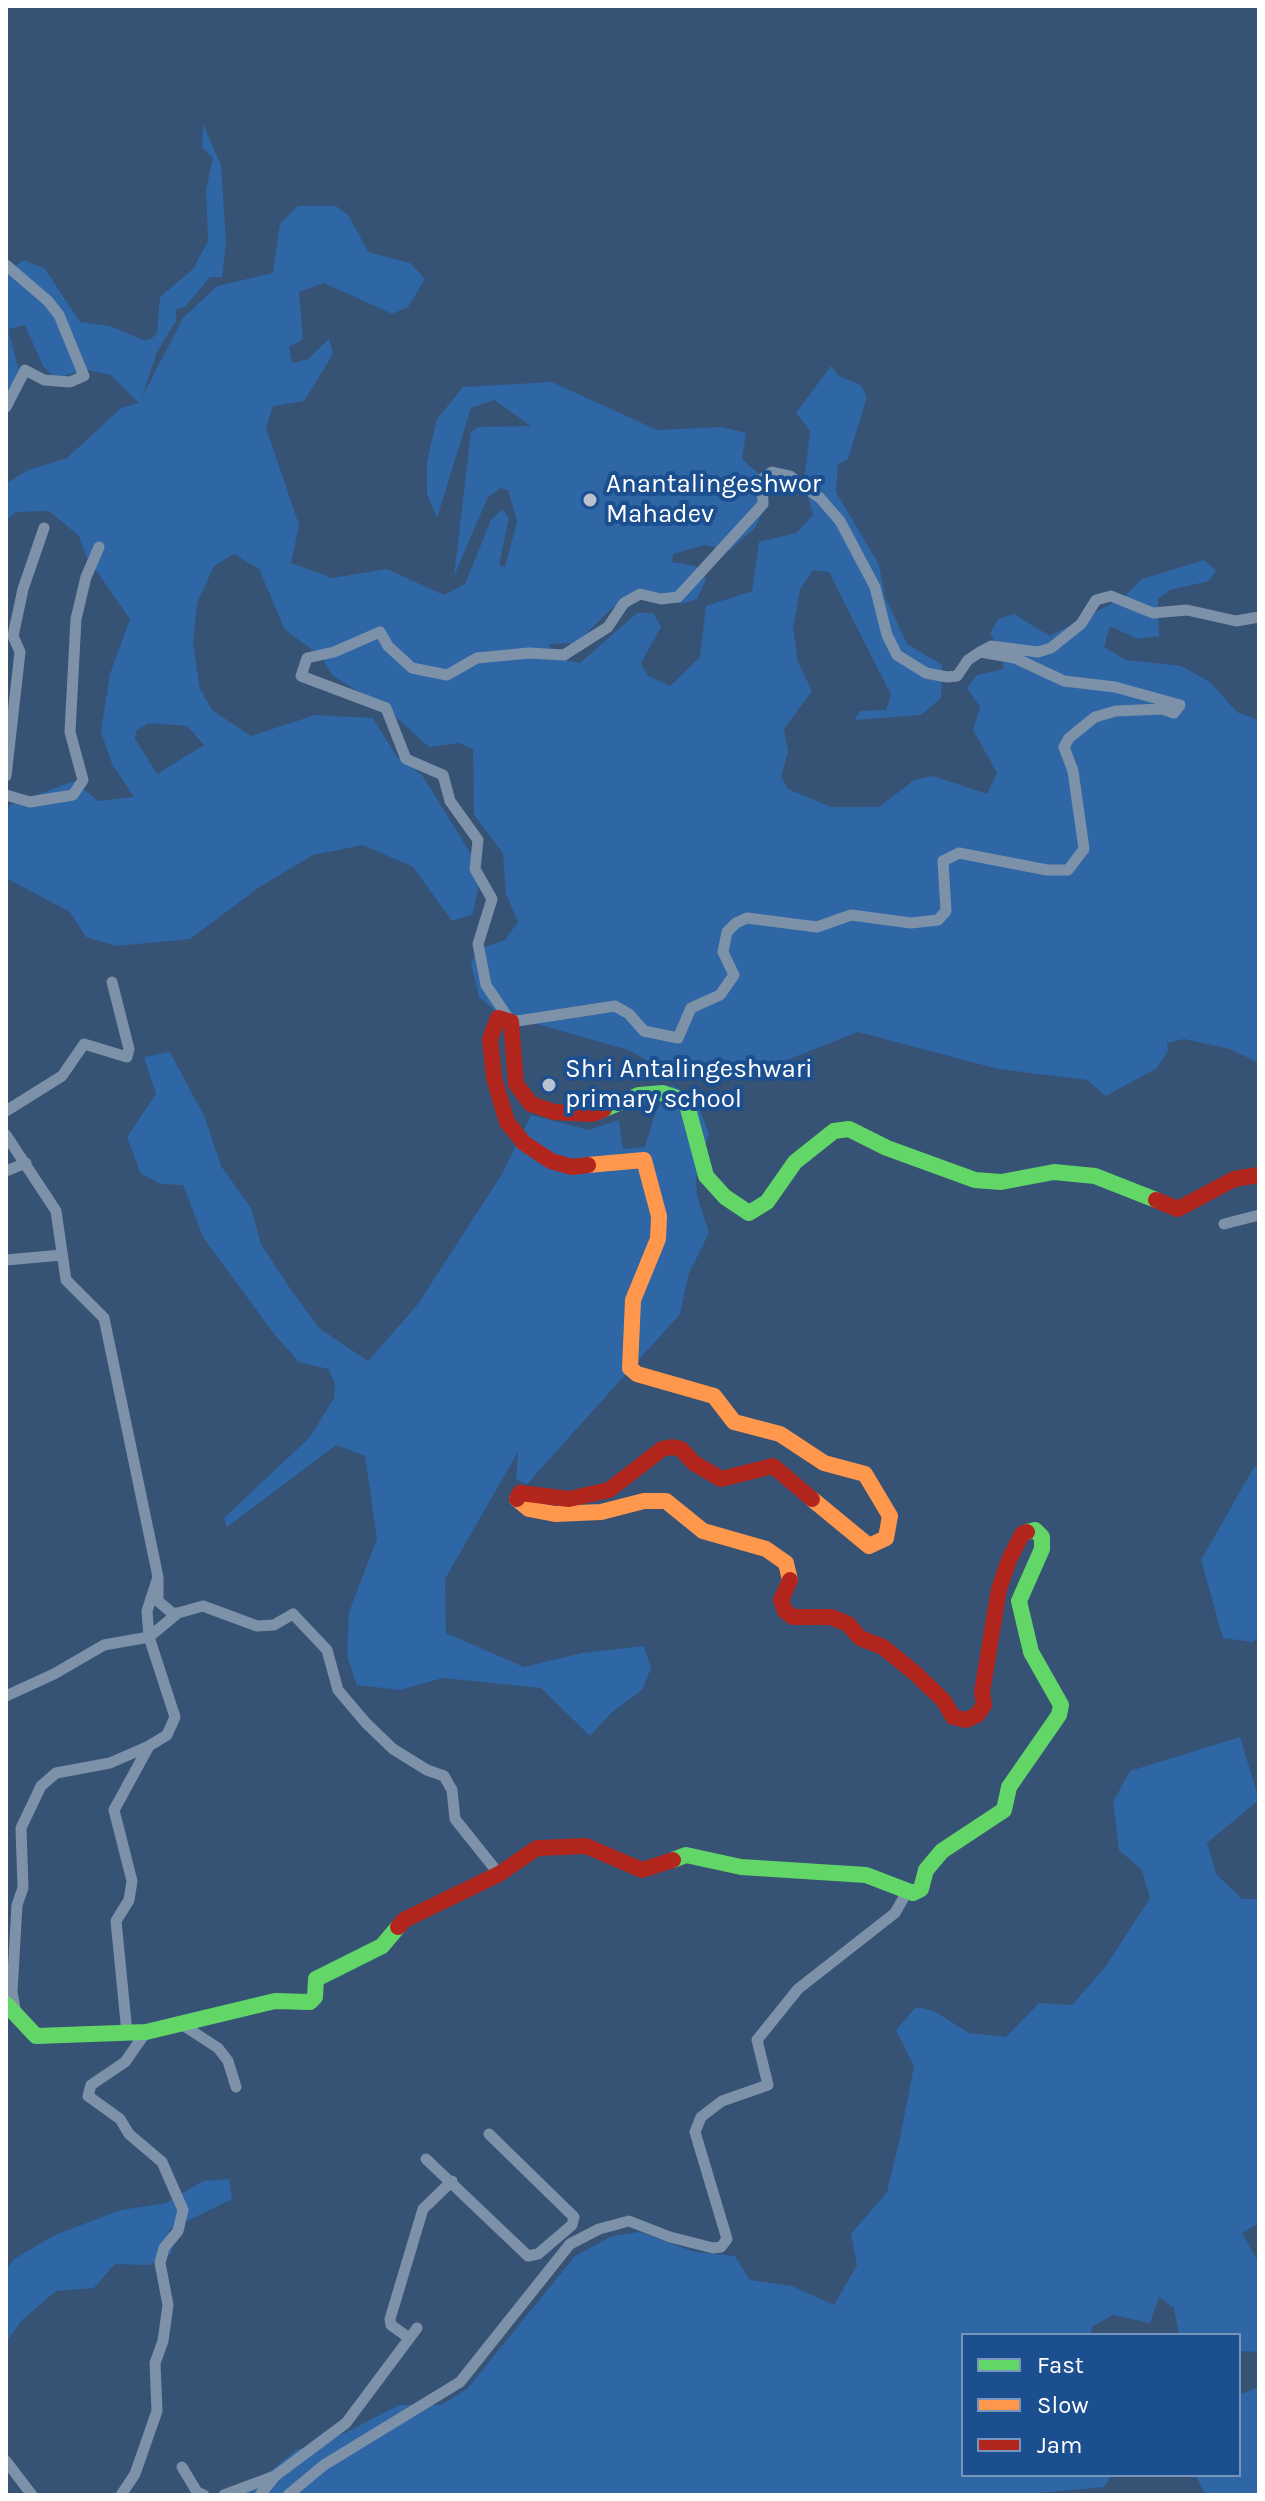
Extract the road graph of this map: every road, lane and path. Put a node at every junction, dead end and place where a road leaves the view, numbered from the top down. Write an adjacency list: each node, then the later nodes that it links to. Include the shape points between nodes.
1 (6, 265): 2 (street, via 59,315 84,376 70,382 44,380 25,370)
2 (6, 407)
3 (44, 528): 7 (street, via 13,636 20,652)
4 (99, 547): 8 (street, via 76,619 70,732 83,780 73,795 30,802)
5 (1259, 617): 6 (street, via 1236,621 1187,610 1153,613 1111,596 1096,600 1081,624 1051,648 1038,652 991,646)
6 (980, 652): 10 (street, via 1015,658 1064,681 1115,687 1180,705 1174,713 1116,711 1095,717 1069,738 1064,747 1073,771 1084,849 1068,870 959,853 943,861 946,911 938,920 911,923 851,915 817,927 747,918 727,932 723,952 734,975 720,995 691,1008 678,1038 644,1031 615,1006); 10 (street, via 957,676 947,677 926,673 897,655 875,587 840,521 790,476 772,472 762,479 763,504 678,597 640,594 624,603 608,627 564,655 477,658 447,675 412,668 380,632 307,658 301,676 386,708 406,759 443,775 450,801 478,840 475,869 492,899 478,944 486,985)
7 (6, 776)
8 (6, 795)
9 (112, 982): 11 (street, via 127,1057 84,1044 62,1076)
10 (511, 1022): 15 (street, via 516,1084 531,1104 554,1112 592,1114 639,1095 663,1093 686,1101 706,1176 749,1213 767,1202 795,1162 834,1131 849,1129 975,1180 1001,1182 1054,1172 1095,1176 1178,1209 1234,1179); 26 (street, via 498,1018 490,1039 494,1078 507,1122 524,1143 551,1161 572,1167 644,1160 659,1216 658,1239 633,1300 630,1368 714,1396 734,1422 780,1434 824,1463 865,1474 890,1516 886,1538 869,1546 773,1466 721,1479 672,1447 609,1490 569,1499 520,1493 517,1499 523,1505 555,1514 666,1501 703,1531 766,1549 786,1563 790,1580 781,1600 785,1611 793,1617 831,1617 848,1624 860,1638 883,1647 916,1674 953,1717 966,1720 984,1705 999,1589 1009,1560 1022,1534 1035,1530 1042,1537 1042,1549 1019,1601 1031,1652 1061,1705 1059,1715 1009,1787 1004,1810 942,1851 926,1870 921,1889)
11 (6, 1111)
12 (6, 1135): 13 (street)
13 (26, 1163): 14 (street); 18 (street, via 56,1211)
14 (6, 1171)
15 (1259, 1175)
16 (1259, 1215): 17 (street)
17 (1224, 1224)
18 (62, 1255): 19 (street); 20 (street, via 66,1280 104,1318)
19 (6, 1260)
20 (158, 1577): 21 (street, via 158,1601); 22 (street, via 147,1611)
21 (178, 1613): 22 (street); 25 (street, via 203,1606 257,1626 274,1625 293,1614 327,1650 338,1690 366,1723 393,1749 444,1776 452,1790 455,1819)
22 (149, 1637): 23 (street, via 104,1645); 24 (street, via 175,1717 167,1735)
23 (6, 1696)
24 (149, 1746): 27 (street, via 110,1763 56,1773 41,1786 21,1828 23,1888 17,1905); 30 (street, via 114,1810 132,1881 129,1900 116,1921)
25 (499, 1874): 26 (street, via 537,1848 586,1846 642,1870 686,1855 741,1867 866,1875); 28 (street, via 426,1907 404,1920 382,1946 316,1979 310,2002 275,2001)
26 (907, 1892): 45 (street, via 895,1913 798,1989 757,2040 768,2085 722,2101 701,2117 695,2132 727,2239 721,2247 670,2237 629,2221 570,2244 460,2382 324,2465)
27 (11, 2009): 30 (street, via 36,2036)
28 (177, 2022): 29 (street); 31 (street, via 218,2048)
29 (146, 2032): 30 (street); 41 (street, via 125,2062 91,2085 88,2096 120,2119 129,2134 162,2162 183,2210 160,2263 168,2305 155,2363 157,2411 135,2474)
30 (127, 2033)
31 (236, 2087)
32 (489, 2134): 34 (street, via 574,2217 572,2225 538,2254 528,2256)
33 (426, 2159): 34 (street)
34 (452, 2181): 36 (street, via 423,2209 390,2319)
35 (417, 2328): 36 (street)
36 (409, 2338): 39 (street, via 346,2423)
37 (6, 2461): 40 (street)
38 (182, 2467): 42 (street)
39 (275, 2476): 43 (street); 44 (street)
40 (32, 2495)
41 (121, 2495)
42 (204, 2495)
43 (224, 2495)
44 (260, 2495)
45 (288, 2495)

